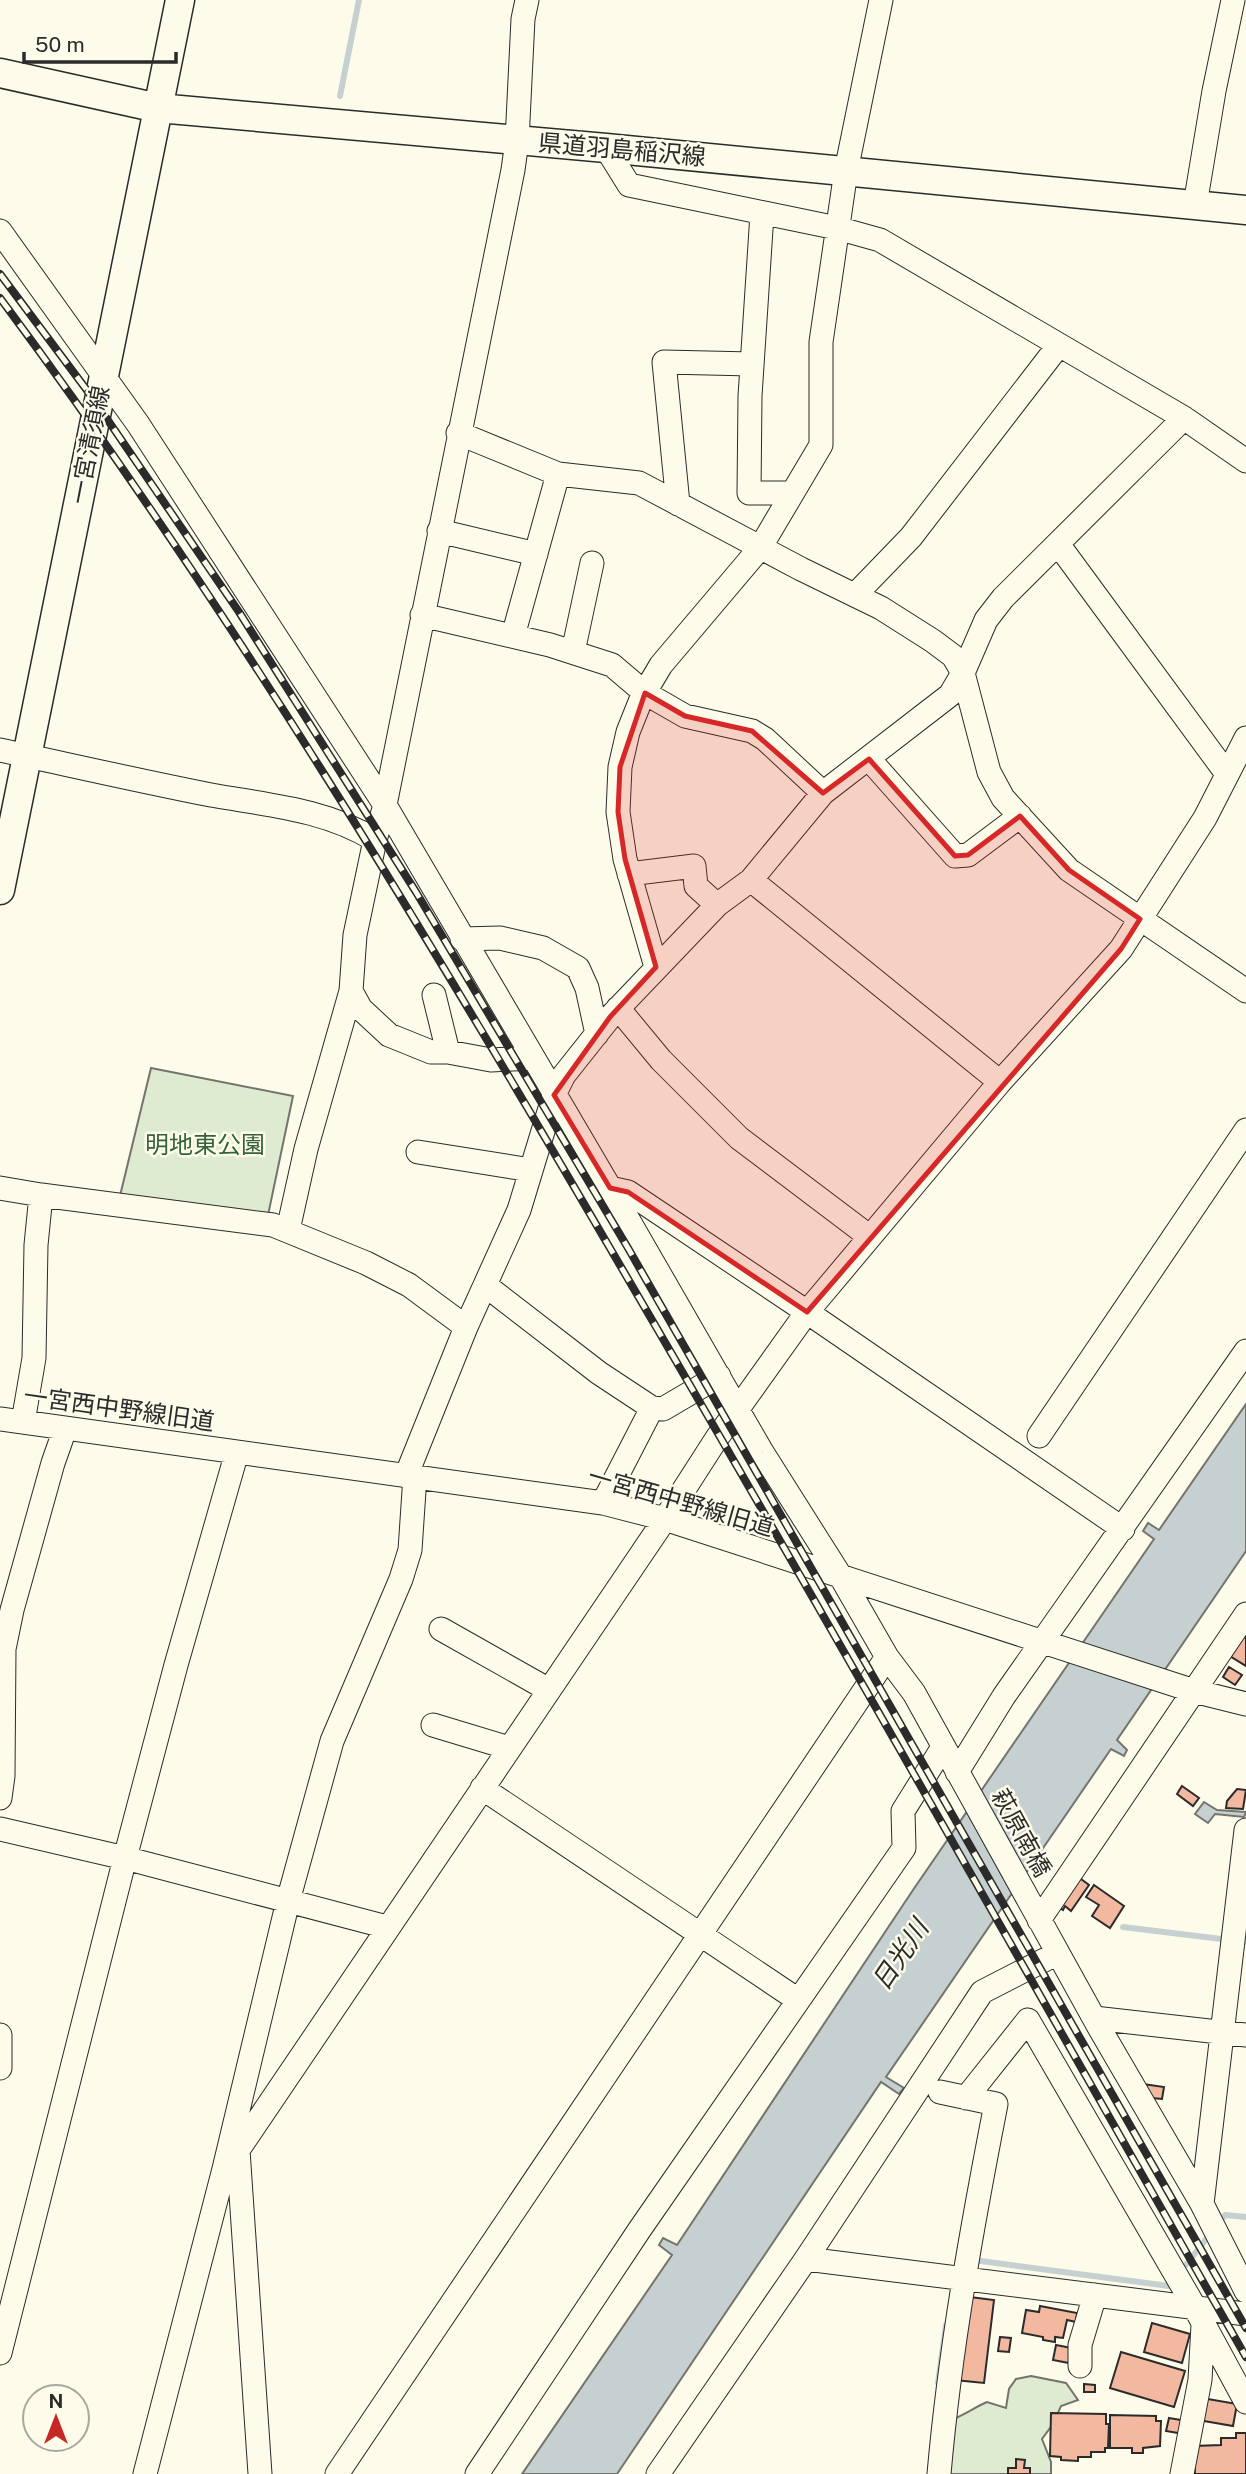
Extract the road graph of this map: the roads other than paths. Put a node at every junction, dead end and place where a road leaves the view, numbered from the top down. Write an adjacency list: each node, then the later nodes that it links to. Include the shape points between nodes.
1 (180, 0): 6 (main road, 一宮清須線)
2 (527, 0): 7 (street)
3 (881, 0): 9 (street)
4 (1233, 0): 10 (street)
5 (0, 73): 6 (main road, 県道羽島稲沢線)
6 (158, 108): 7 (main road, 県道羽島稲沢線); 17 (main road, 一宮清須線)
7 (517, 141): 8 (main road, 県道羽島稲沢線); 19 (street)
8 (606, 148): 9 (main road, 県道羽島稲沢線); 12 (street, via 629,185)
9 (846, 171): 10 (main road, 県道羽島稲沢線); 13 (street)
10 (1195, 205): 11 (main road, 県道羽島稲沢線)
11 (1246, 210)
12 (762, 214): 13 (street); 16 (street)
13 (837, 228): 15 (street, via 880,240); 22 (street, via 821,342 821,445)
14 (0, 231): 17 (street, 萩原南橋)
15 (1059, 345): 18 (street); 29 (street, via 911,537)
16 (752, 364): 22 (street, via 749,493); 23 (street, via 664,362)
17 (104, 376): 36 (main road, 一宮清須線); 40 (street, 萩原南橋)
18 (1184, 418): 20 (street); 25 (street)
19 (458, 433): 21 (street); 24 (street)
20 (1246, 461)
21 (558, 474): 23 (street, via 639,484); 27 (street)
22 (792, 493): 26 (street)
23 (678, 504): 26 (street)
24 (439, 531): 27 (street); 30 (street)
25 (1058, 544): 33 (street, via 986,620); 38 (street)
26 (760, 548): 29 (street); 34 (street, via 661,665)
27 (536, 554): 31 (street)
28 (592, 562): 32 (street)
29 (855, 595): 33 (street, via 933,641 953,656)
30 (422, 615): 31 (street); 40 (street)
31 (513, 636): 32 (street)
32 (573, 652): 34 (street, via 612,665)
33 (963, 673): 37 (street, via 950,695); 41 (street, via 989,772 1003,798)
34 (645, 693): 39 (street, via 685,716 752,731); 43 (street, via 628,732 620,767 618,812)
35 (1246, 738): 38 (street)
36 (13, 753): 42 (street, via 310,811); 45 (main road, 一宮清須線)
37 (869, 759): 39 (street); 41 (street, via 955,856 968,855)
38 (1227, 774): 47 (street, via 1205,818)
39 (823, 793): 44 (street)
40 (385, 805): 42 (street); 48 (street, 萩原南橋)
41 (1020, 816): 47 (street, via 1069,870)
42 (375, 840): 50 (street, via 355,935)
43 (629, 874): 46 (street, via 694,866 696,886); 49 (street)
44 (751, 880): 46 (street); 57 (street)
45 (0, 890)
46 (717, 905): 49 (street)
47 (1140, 919): 51 (street); 57 (street, via 1121,949)
48 (462, 939): 54 (street, via 500,937 542,948 578,968); 56 (street, 萩原南橋)
49 (656, 967): 53 (street)
50 (351, 991): 55 (street, via 361,1009 389,1035 431,1052); 65 (street)
51 (1246, 991)
52 (434, 995): 55 (street)
53 (618, 1009): 54 (street); 66 (street, via 661,1060 739,1138)
54 (597, 1034): 58 (street)
55 (449, 1052): 56 (street, via 491,1060)
56 (533, 1058): 58 (street, 萩原南橋)
57 (1000, 1083): 66 (street)
58 (554, 1095): 61 (street); 63 (street, 萩原南橋)
59 (1246, 1130): 76 (street)
60 (418, 1152): 61 (street)
61 (531, 1170): 67 (street, via 519,1210)
62 (0, 1188): 64 (street)
63 (610, 1188): 68 (street, via 628,1192); 71 (street, 萩原南橋)
64 (41, 1195): 65 (street); 74 (street, via 34,1358)
65 (288, 1230): 69 (street, via 409,1285)
66 (870, 1237): 68 (street)
67 (485, 1285): 69 (street); 72 (street)
68 (807, 1311): 73 (street); 81 (street)
69 (466, 1327): 78 (street)
70 (1246, 1351): 81 (street)
71 (719, 1376): 72 (street, via 663,1409); 73 (street, 萩原南橋)
72 (652, 1408): 79 (street)
73 (738, 1409): 80 (street); 82 (street, 萩原南橋)
74 (11, 1421): 75 (street, 一宮西中野線旧道)
75 (65, 1429): 77 (street, 一宮西中野線旧道); 94 (street, via 12,1610 5,1649)
76 (1039, 1436)
77 (237, 1452): 78 (street, 一宮西中野線旧道); 98 (street)
78 (411, 1476): 79 (street, 一宮西中野線旧道); 99 (street, via 410,1550 332,1741)
79 (603, 1503): 80 (street, 一宮西中野線旧道)
80 (665, 1519): 82 (street, 一宮西中野線旧道); 87 (street)
81 (1123, 1529): 85 (street)
82 (841, 1577): 85 (street, 一宮西中野線旧道); 86 (street, 萩原南橋)
83 (1246, 1614): 88 (street)
84 (441, 1629): 87 (street)
85 (1043, 1642): 88 (street, 一宮西中野線旧道); 93 (street)
86 (887, 1657): 91 (street, 萩原南橋, via 914,1693); 102 (street)
87 (549, 1690): 92 (street)
88 (1194, 1691): 89 (street, 一宮西中野線旧道); 100 (street)
89 (1246, 1704)
90 (433, 1725): 92 (street)
91 (943, 1747): 93 (street, 萩原南橋); 104 (street, via 903,1811 904,1848)
92 (509, 1748): 95 (street)
93 (957, 1772): 100 (street, 萩原南橋)
94 (1, 1783)
95 (482, 1788): 101 (street); 102 (street)
96 (0, 1829): 98 (street)
97 (1246, 1830): 106 (street)
98 (125, 1858): 99 (street); 119 (street)
99 (288, 1901): 101 (street); 111 (street)
100 (1039, 1920): 103 (street, 萩原南橋)
101 (387, 1927): 111 (street)
102 (699, 1934): 104 (street); 124 (street)
103 (1058, 1953): 105 (street, 萩原南橋); 113 (street, via 982,1992)
104 (798, 2000): 125 (street)
105 (1094, 2018): 106 (street); 112 (street, 萩原南橋)
106 (1235, 2034): 112 (street)
107 (0, 2035): 108 (street)
108 (0, 2068)
109 (940, 2092): 110 (street)
110 (966, 2098): 114 (street, via 996,2104); 118 (street, via 1028,2020)
111 (234, 2148): 122 (street); 123 (street)
112 (1202, 2204): 115 (street, 萩原南橋)
113 (806, 2259): 114 (street); 126 (street)
114 (963, 2280): 116 (street); 127 (street)
115 (1246, 2291)
116 (1095, 2295): 118 (street); 120 (street, via 1080,2345)
117 (1246, 2314): 118 (street)
118 (1199, 2315): 121 (street); 128 (street, via 1200,2380)
119 (0, 2353)
120 (1080, 2366)
121 (1246, 2402)
122 (145, 2474)
123 (260, 2474)
124 (337, 2474)
125 (477, 2474)
126 (659, 2474)
127 (939, 2474)
128 (1182, 2474)

